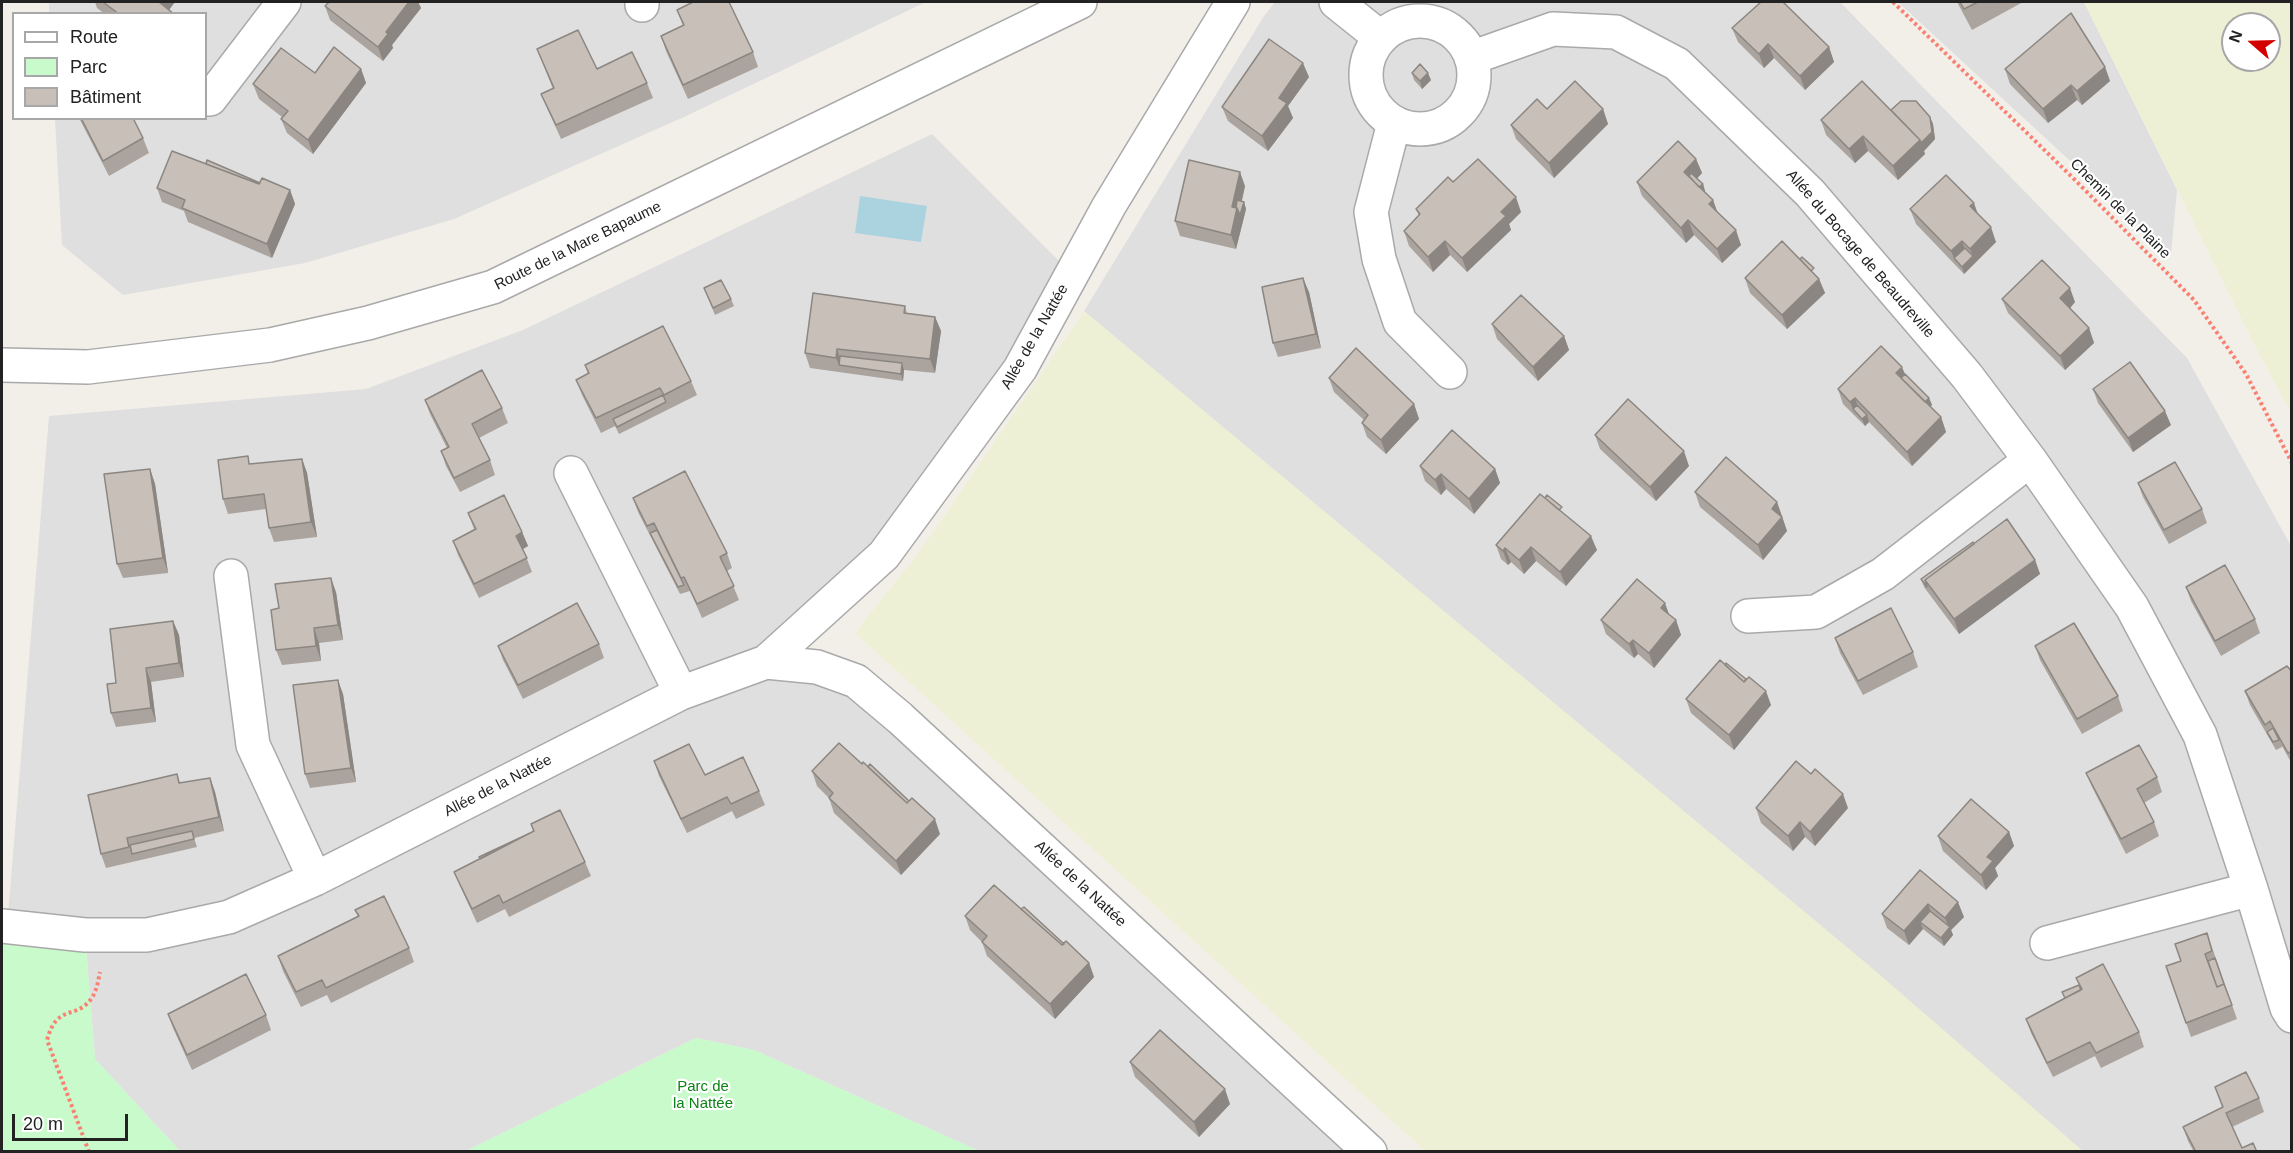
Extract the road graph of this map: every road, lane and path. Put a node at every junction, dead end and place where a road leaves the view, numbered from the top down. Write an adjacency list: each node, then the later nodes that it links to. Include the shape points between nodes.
1 (284, 2): 8 (street)
2 (1080, 2): 10 (street, Route de la Mare Bapaume, via 493,288 270,345 88,367)
3 (1233, 2): 17 (street, Allée de la Nattée, via 1109,206 1020,369 884,555)
4 (1336, 2): 6 (street)
5 (1893, 2): 13 (path, Chemin de la Plaine, via 2194,300 2246,374)
6 (1381, 38): 7 (street, via 1413,21 1432,22 1449,29 1463,42); 9 (street, via 1366,67 1367,84 1371,99)
7 (1471, 58): 9 (street, via 1474,76 1470,94 1461,110 1447,122 1430,129 1411,129); 12 (street, Allée du Bocage de Beaudreville, via 1553,29 1616,32 1677,64 1810,193 1966,376)
8 (210, 99)
9 (1394, 123): 11 (street, via 1371,212 1379,259 1400,322)
10 (2, 365)
11 (1450, 372)
12 (2030, 460): 16 (street, via 1883,574 1816,612); 20 (street, Allée du Bocage de Beaudreville, via 2132,607 2200,735)
13 (2292, 463)
14 (571, 472): 18 (street)
15 (231, 576): 19 (street, via 253,746)
16 (1748, 616)
17 (766, 662): 18 (street, Allée de la Nattée); 26 (street, Allée de la Nattée, via 817,667 856,681)
18 (681, 693): 19 (street, Allée de la Nattée)
19 (315, 879): 22 (street, Allée de la Nattée, via 229,916 147,935)
20 (2252, 889): 23 (street); 24 (street, Allée du Bocage de Beaudreville)
21 (2, 926): 22 (street, Allée de la Nattée)
22 (98, 935): 25 (path, via 100,970 90,1002 57,1018 47,1040)
23 (2047, 943)
24 (2292, 1016)
25 (89, 1152)
26 (1370, 1152)

